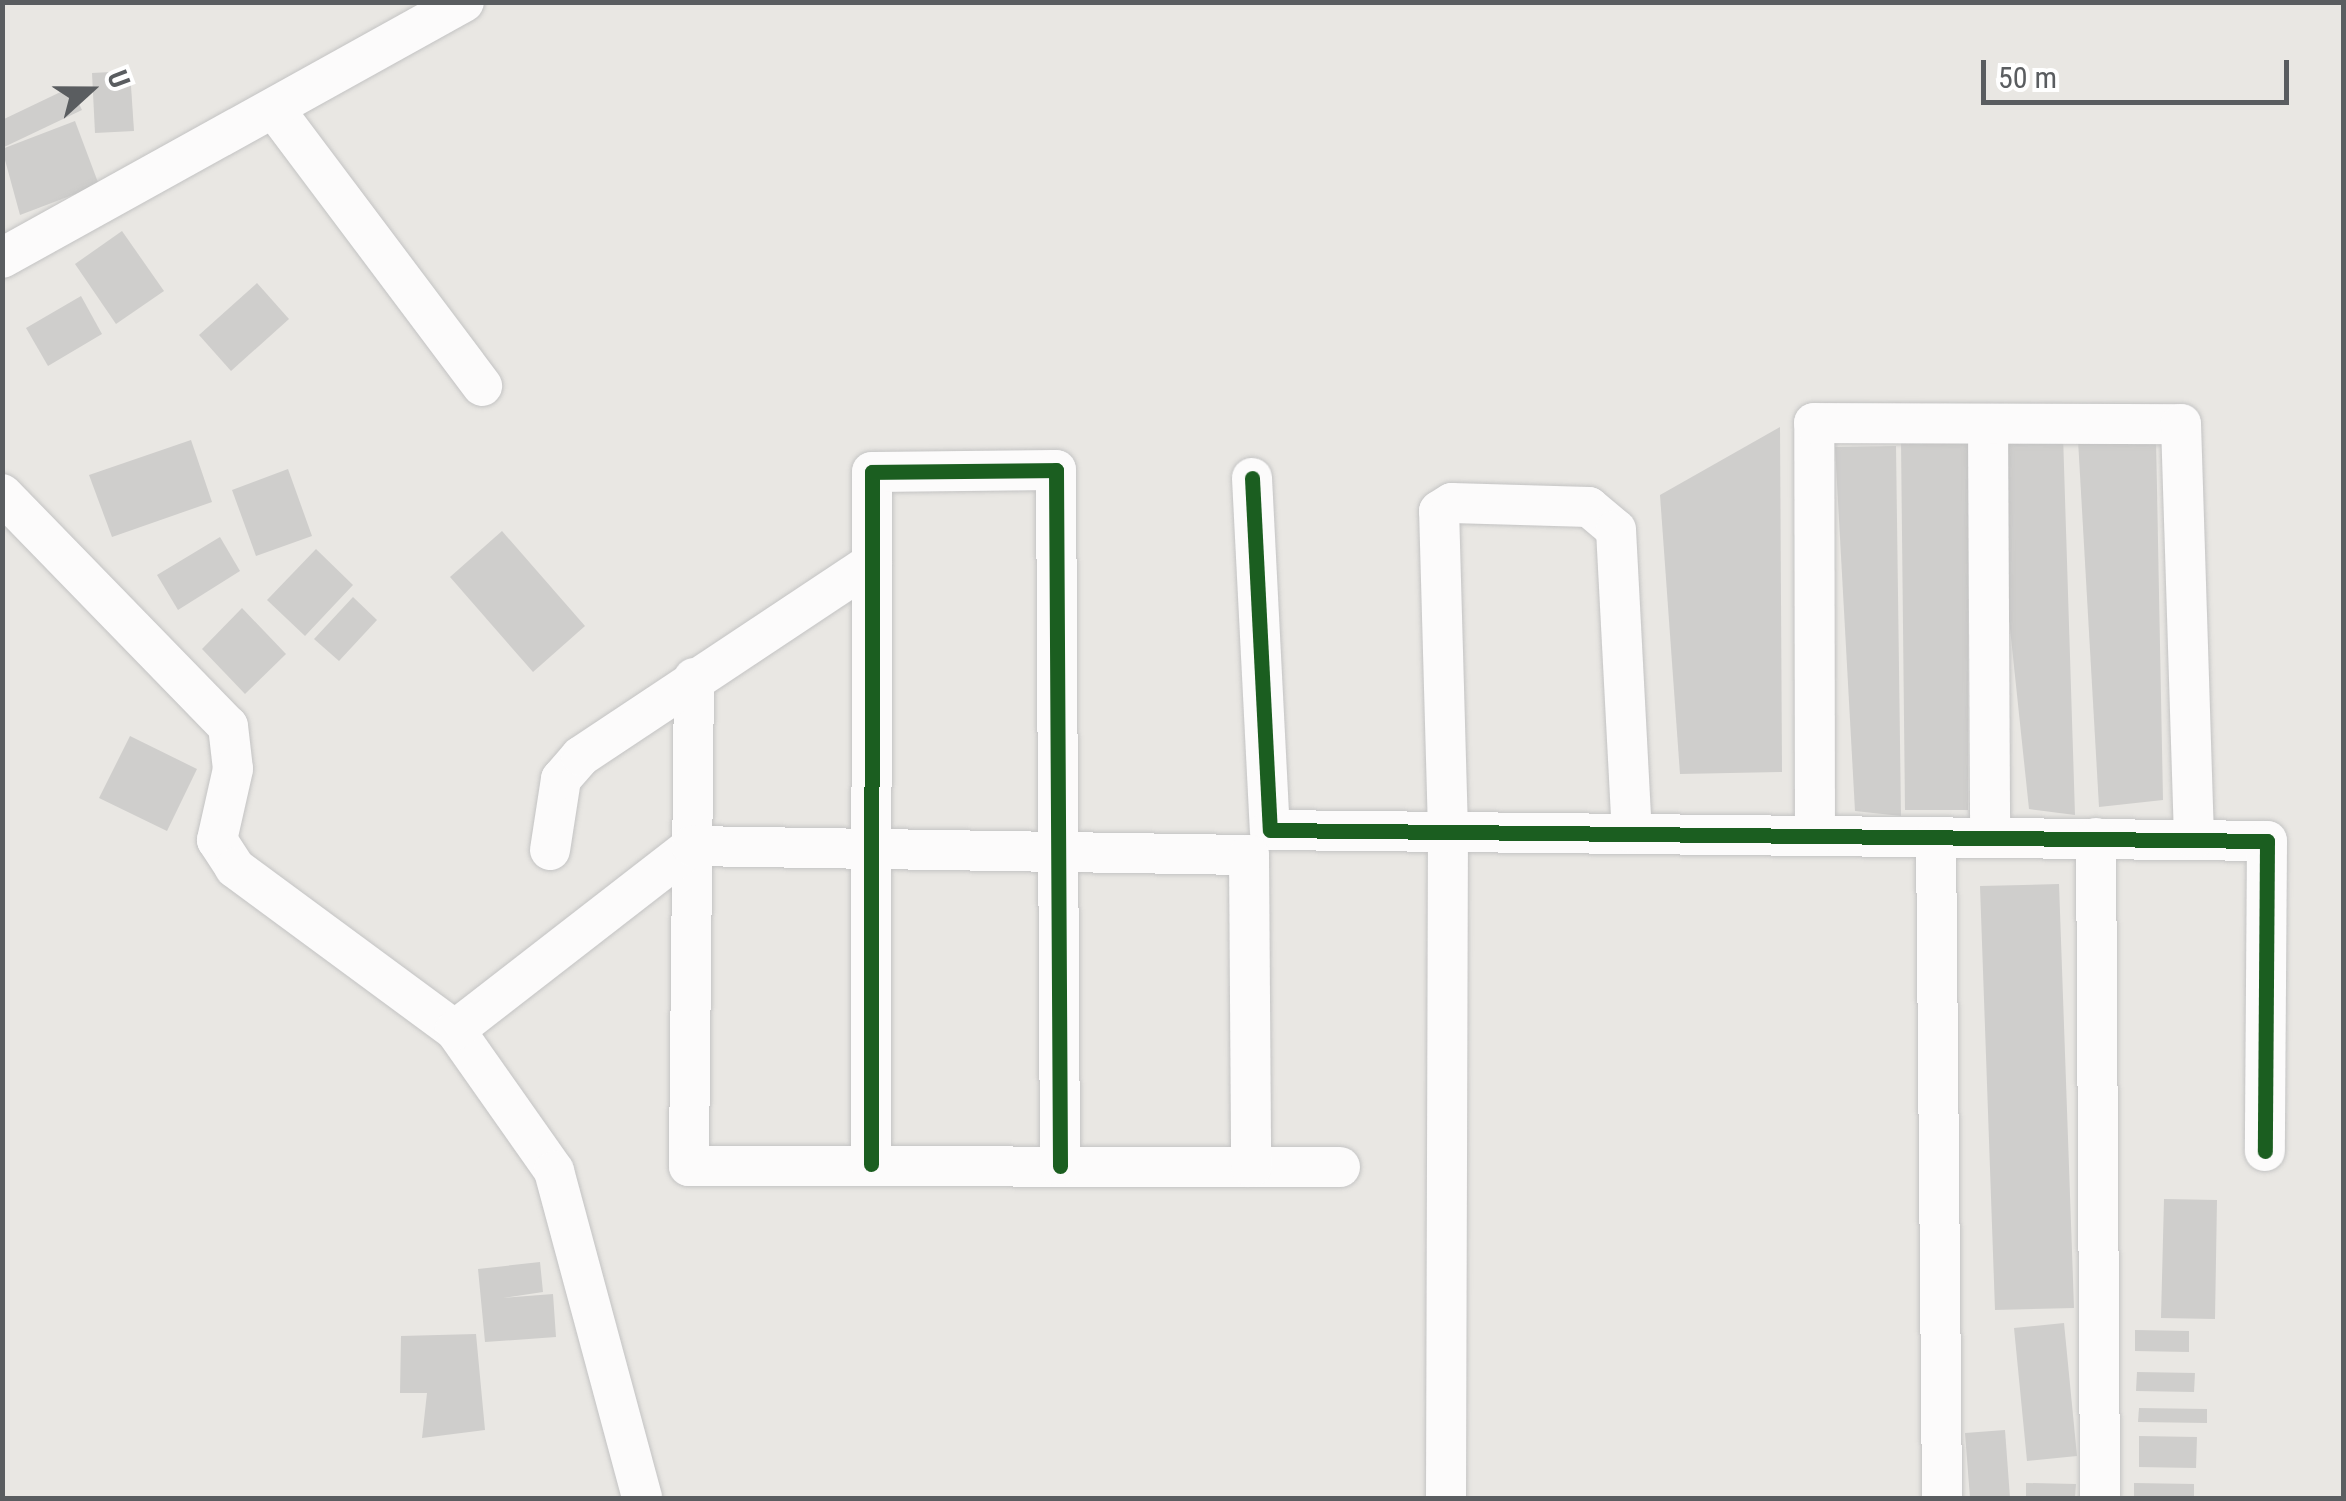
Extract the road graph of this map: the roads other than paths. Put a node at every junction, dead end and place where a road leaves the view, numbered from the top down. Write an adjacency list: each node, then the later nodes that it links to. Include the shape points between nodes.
1 (464, 2): 2 (street)
2 (274, 110): 3 (street); 4 (street)
3 (2, 258)
4 (482, 386)
5 (1988, 424): 12 (street, via 1814,424); 14 (street); 16 (street, via 2182,424)
6 (1252, 478): 10 (street, via 1270,830)
7 (2, 494): 21 (street, via 228,726 233,768 217,840 235,868)
8 (872, 564): 9 (street); 19 (street); 20 (street, via 872,472 1056,470)
9 (694, 678): 17 (street); 18 (street, via 561,778)
10 (1448, 831): 11 (street); 11 (street, via 1439,511 1466,502 1590,507 1616,530); 28 (street)
11 (1632, 833): 12 (street)
12 (1815, 835): 13 (street)
13 (1936, 837): 14 (street); 29 (street)
14 (1990, 837): 15 (street)
15 (2096, 838): 16 (street); 30 (street)
16 (2194, 840): 22 (street, via 2267,840)
17 (692, 846): 19 (street); 21 (street); 23 (street, via 689,1166)
18 (550, 850)
19 (872, 850): 20 (street); 23 (street)
20 (1058, 852): 24 (street); 25 (street, via 1250,855)
21 (455, 1030): 27 (street, via 554,1171)
22 (2265, 1152)
23 (871, 1164): 24 (street)
24 (1060, 1166): 25 (street)
25 (1251, 1167): 26 (street)
26 (1340, 1167)
27 (642, 1498)
28 (1446, 1498)
29 (1942, 1498)
30 (2100, 1498)

